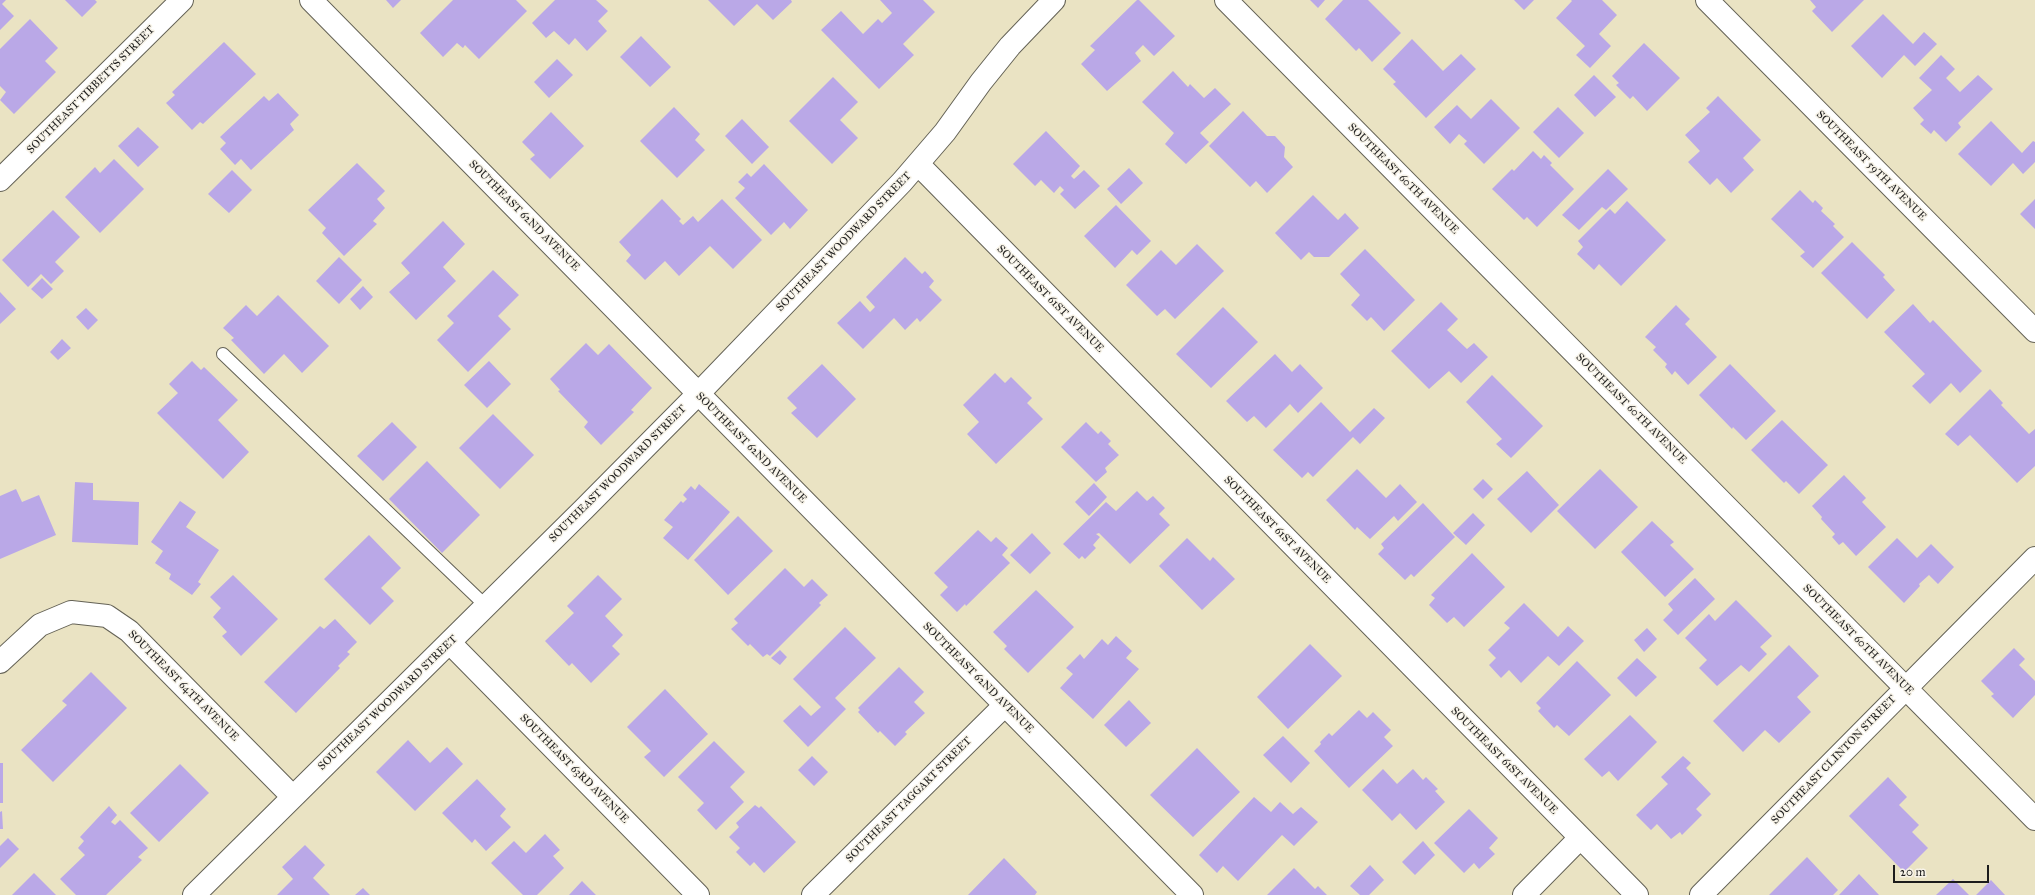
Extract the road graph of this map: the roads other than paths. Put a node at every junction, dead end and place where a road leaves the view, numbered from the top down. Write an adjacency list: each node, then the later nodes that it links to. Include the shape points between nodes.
1 (182, 0): 7 (street, SOUTHEAST TIBBETTS STREET)
2 (311, 0): 10 (street, SOUTHEAST 62ND AVENUE)
3 (1054, 0): 6 (street, SOUTHEAST WOODWARD STREET, via 1025,29)
4 (1226, 0): 15 (street, SOUTHEAST 60TH AVENUE)
5 (1707, 0): 8 (street, SOUTHEAST 59TH AVENUE)
6 (918, 164): 10 (street, SOUTHEAST WOODWARD STREET); 19 (street, SOUTHEAST 61ST AVENUE)
7 (0, 180)
8 (2035, 331)
9 (223, 354): 12 (lane)
10 (698, 394): 12 (street, SOUTHEAST WOODWARD STREET); 16 (street, SOUTHEAST 62ND AVENUE)
11 (2035, 558): 15 (street, SOUTHEAST CLINTON STREET)
12 (486, 606): 13 (street, SOUTHEAST WOODWARD STREET)
13 (450, 643): 17 (street, SOUTHEAST WOODWARD STREET); 21 (street, SOUTHEAST 63RD AVENUE)
14 (0, 662): 17 (street, SOUTHEAST 64TH AVENUE, via 40,626 71,612 107,616 129,631)
15 (1905, 687): 18 (street, SOUTHEAST 60TH AVENUE); 26 (street, SOUTHEAST CLINTON STREET)
16 (1005, 705): 22 (street, SOUTHEAST TAGGART STREET); 23 (street, SOUTHEAST 62ND AVENUE)
17 (293, 797): 20 (street, SOUTHEAST WOODWARD STREET)
18 (2035, 819)
19 (1580, 838): 24 (street); 25 (street, SOUTHEAST 61ST AVENUE)
20 (194, 895)
21 (698, 895)
22 (812, 895)
23 (1192, 895)
24 (1524, 895)
25 (1637, 895)
26 (1701, 895)

